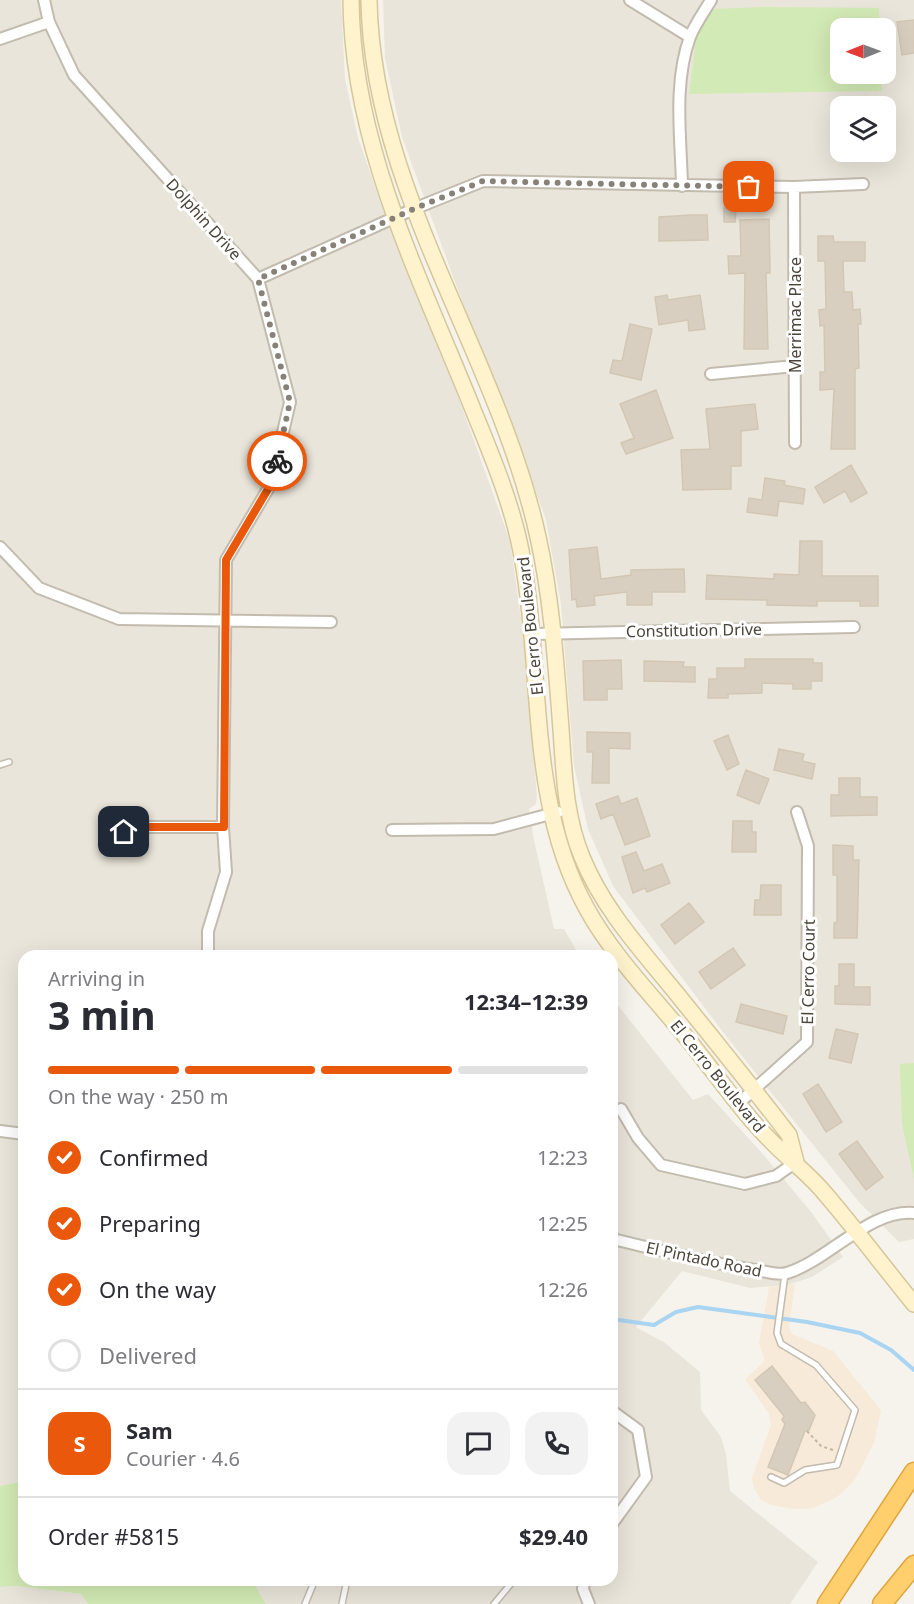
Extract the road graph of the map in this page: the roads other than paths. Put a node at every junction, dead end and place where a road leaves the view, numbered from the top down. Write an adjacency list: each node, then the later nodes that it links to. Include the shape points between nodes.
1 (44, 0): 6 (street, Dolphin Drive)
2 (351, 0): 13 (street, El Cerro Boulevard, via 359,95)
3 (369, 0): 12 (street, El Cerro Boulevard, via 381,99)
4 (630, 0): 7 (street)
5 (711, 0): 7 (street)
6 (50, 22): 8 (street); 14 (street, Dolphin Drive, via 74,75)
7 (690, 37): 10 (street, via 680,102)
8 (0, 39)
9 (863, 184): 11 (street)
10 (682, 186): 11 (street); 12 (street, via 483,181)
11 (794, 187): 15 (street, Merrimac Place)
12 (416, 208): 13 (street); 22 (street, El Cerro Boulevard, via 513,452 538,536)
13 (395, 217): 14 (street); 23 (street, El Cerro Boulevard, via 494,460 520,545)
14 (258, 279): 19 (street, Dolphin Drive, via 290,402 271,484 226,560)
15 (795, 366): 16 (street); 17 (street, Merrimac Place)
16 (711, 374)
17 (795, 443)
18 (0, 547): 19 (street, via 39,588 119,619)
19 (227, 620): 20 (street); 29 (street, Dolphin Drive)
20 (331, 622)
21 (854, 627): 22 (street, Constitution Drive)
22 (553, 632): 23 (street, Constitution Drive); 26 (street, El Cerro Boulevard)
23 (534, 634): 28 (street, El Cerro Boulevard, via 543,771)
24 (9, 762): 25 (lane)
25 (0, 765)
26 (567, 810): 28 (street); 35 (street, El Cerro Boulevard, via 582,856 613,914)
27 (797, 812): 35 (street, El Cerro Court, via 808,846 807,1042)
28 (551, 815): 30 (street, via 494,829); 33 (street, El Cerro Boulevard, via 564,861 592,917)
29 (224, 827): 31 (street, via 140,827); 32 (street, Dolphin Drive, via 226,872 208,931)
30 (393, 830)
31 (107, 837)
32 (208, 950)
33 (614, 950)
34 (618, 955): 36 (street, El Cerro Boulevard)
35 (755, 1089): 36 (street, El Cerro Court); 40 (street, El Cerro Boulevard, via 789,1135)
36 (739, 1103): 40 (street, El Cerro Boulevard, via 775,1145)
37 (621, 1109): 40 (street, via 638,1138 661,1165 745,1184 776,1176)
38 (0, 1131): 39 (street)
39 (18, 1133)
40 (796, 1162): 42 (street, El Cerro Boulevard)
41 (914, 1213): 42 (street, El Pintado Road, via 886,1217)
42 (857, 1233): 44 (street, El Pintado Road, via 814,1262); 45 (street, El Cerro Boulevard)
43 (618, 1240): 44 (street, El Pintado Road, via 720,1265)
44 (785, 1274): 48 (lane, via 777,1333 781,1344 816,1365 855,1410 837,1465 805,1470 784,1483)
45 (914, 1304)
46 (618, 1415): 49 (street, via 638,1430 646,1477)
47 (914, 1473): 59 (highway)
48 (771, 1478)
49 (618, 1516)
50 (914, 1565): 60 (highway)
51 (312, 1586): 55 (lane)
52 (346, 1586): 56 (lane)
53 (509, 1586): 57 (lane)
54 (583, 1586): 58 (street)
55 (305, 1604)
56 (342, 1604)
57 (494, 1604)
58 (589, 1604)
59 (827, 1604)
60 (882, 1604)

